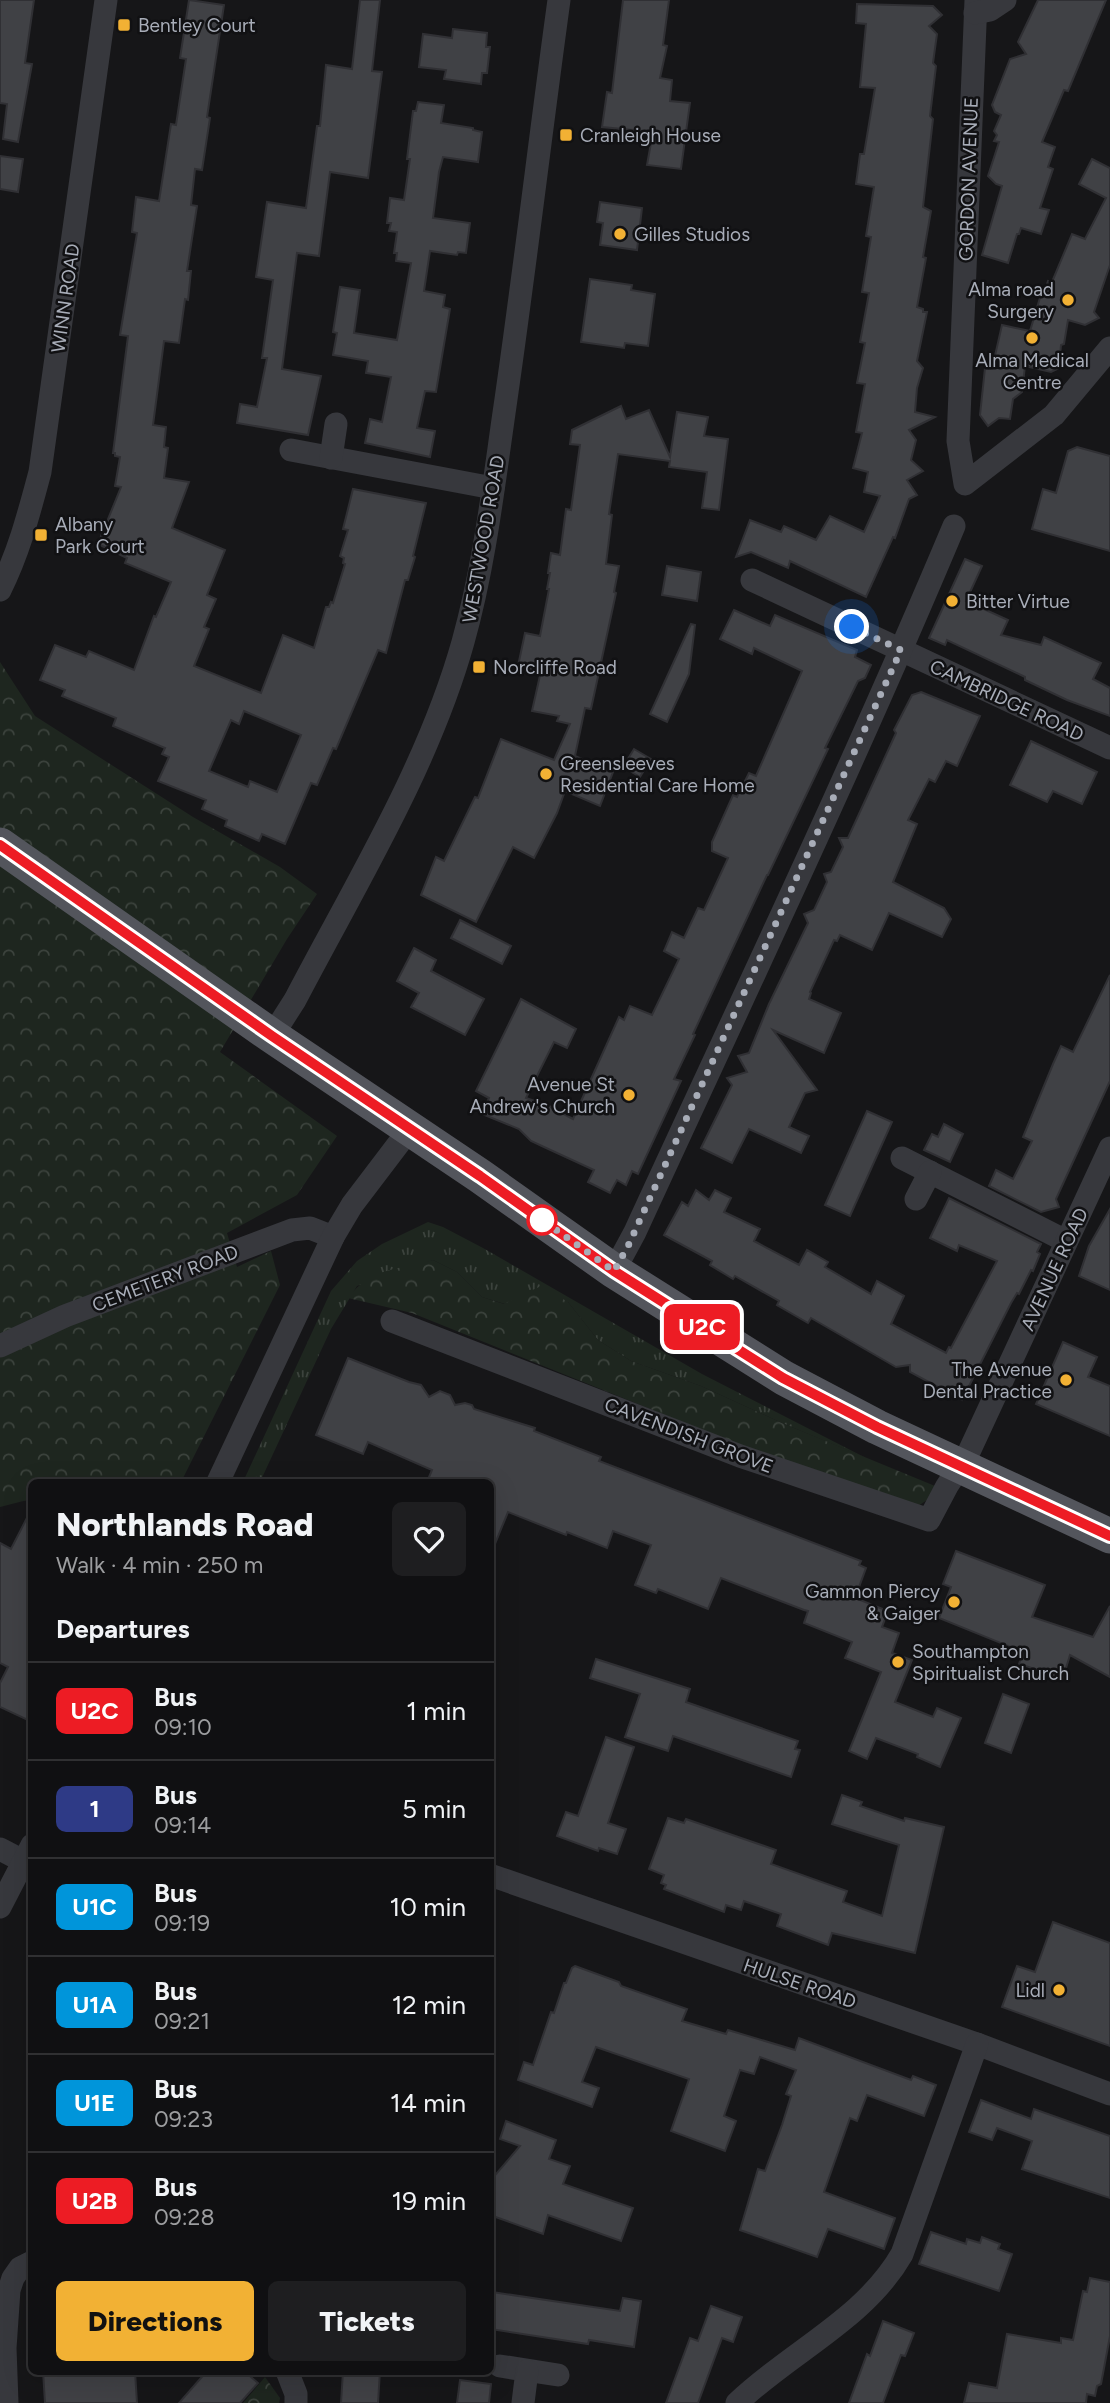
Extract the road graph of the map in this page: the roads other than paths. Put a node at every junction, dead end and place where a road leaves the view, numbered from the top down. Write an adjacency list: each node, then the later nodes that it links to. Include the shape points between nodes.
1 (106, 0): 12 (street, WINN ROAD, via 40,472 19,547)
2 (559, 0): 9 (street, WESTWOOD ROAD)
3 (1004, 0): 4 (street, via 990,10)
4 (976, 7): 5 (street, GORDON AVENUE, via 958,441 965,484 1054,415)
5 (1110, 348)
6 (336, 424): 8 (street)
7 (291, 450): 8 (street)
8 (331, 457): 9 (street)
9 (493, 488): 16 (street, WESTWOOD ROAD, via 463,643 428,737 295,1000)
10 (954, 526): 13 (street)
11 (752, 580): 13 (street, CAMBRIDGE ROAD)
12 (0, 590)
13 (901, 650): 14 (street, CAMBRIDGE ROAD); 24 (street)
14 (1110, 748)
15 (0, 845): 16 (main road)
16 (272, 1036): 17 (main road)
17 (409, 1130): 22 (street); 24 (main road)
18 (1110, 1148): 23 (street, AVENUE ROAD)
19 (902, 1158): 20 (street)
20 (930, 1172): 21 (street); 23 (street)
21 (916, 1199)
22 (333, 1237): 26 (street, CEMETERY ROAD, via 310,1228 292,1230 65,1316); 28 (street)
23 (1066, 1241): 27 (street, AVENUE ROAD)
24 (614, 1271): 27 (main road, via 783,1378)
25 (392, 1321): 27 (street, CAVENDISH GROVE, via 740,1456 929,1520)
26 (0, 1346)
27 (961, 1466): 29 (main road)
28 (219, 1479)
29 (1110, 1536)
30 (0, 1850): 31 (street)
31 (27, 1853): 33 (street)
32 (494, 1876): 34 (street, HULSE ROAD)
33 (0, 1907)
34 (977, 2044): 35 (street, HULSE ROAD); 44 (street, via 902,2253 890,2274)
35 (1110, 2094)
36 (28, 2264): 41 (street, via 13,2278 9,2290)
37 (500, 2366): 38 (street)
38 (527, 2371): 40 (street); 43 (street)
39 (292, 2375): 42 (street)
40 (558, 2375)
41 (7, 2403)
42 (296, 2403)
43 (523, 2403)
44 (737, 2403)

